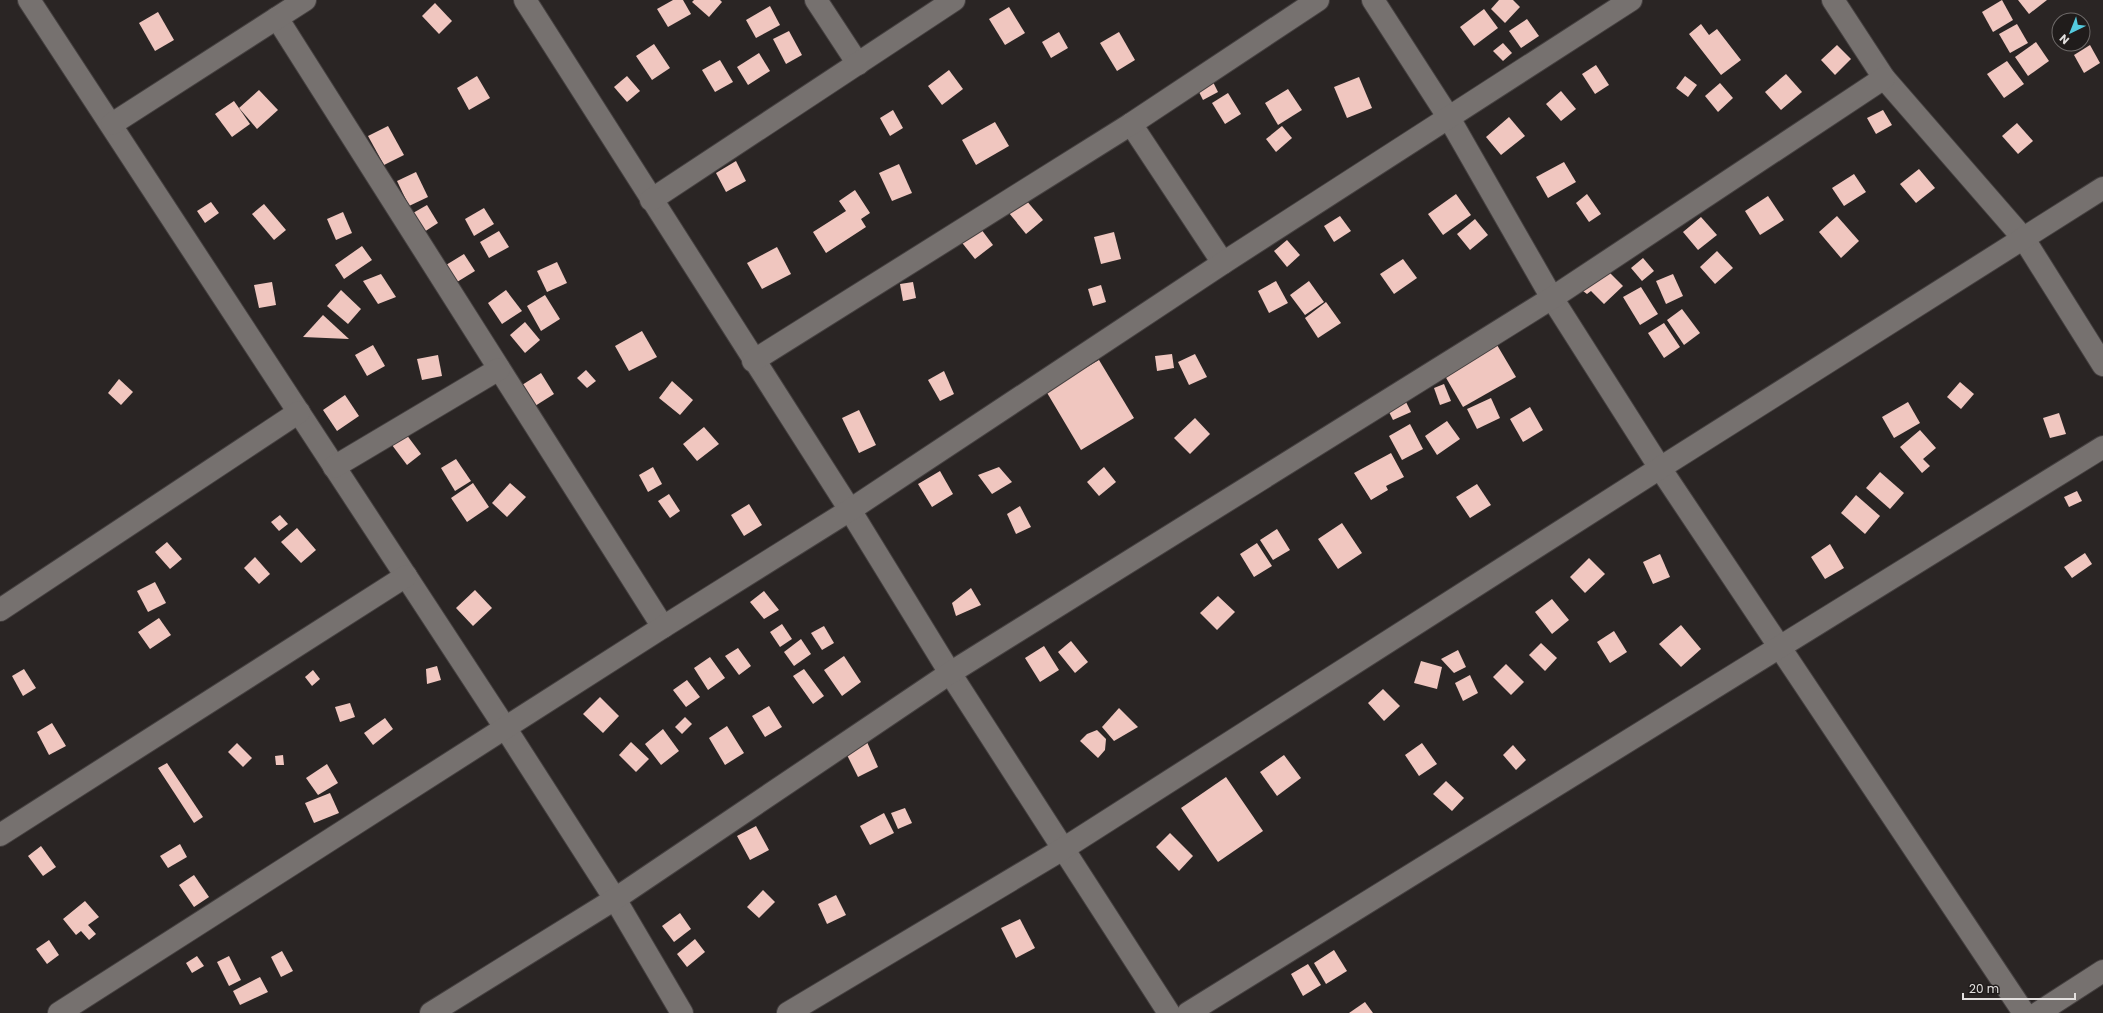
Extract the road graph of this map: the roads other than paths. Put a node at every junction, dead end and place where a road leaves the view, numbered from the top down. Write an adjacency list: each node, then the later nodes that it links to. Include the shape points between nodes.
1 (29, 0): 15 (street)
2 (305, 0): 11 (street)
3 (525, 0): 18 (street)
4 (816, 0): 12 (street)
5 (954, 0): 12 (street)
6 (1318, 0): 16 (street)
7 (1373, 0): 14 (street)
8 (1631, 0): 10 (street)
9 (1833, 0): 13 (street)
10 (1609, 6): 14 (street)
11 (276, 18): 15 (street); 24 (street)
12 (858, 64): 18 (street)
13 (1884, 78): 19 (street); 21 (street)
14 (1449, 118): 20 (street); 21 (street)
15 (112, 124): 25 (street)
16 (1131, 124): 20 (street); 22 (street)
17 (2103, 188): 19 (street)
18 (651, 200): 22 (street)
19 (2024, 239): 23 (street); 28 (street)
20 (1223, 263): 29 (street)
21 (1552, 298): 28 (street); 34 (street)
22 (754, 361): 29 (street)
23 (2103, 365)
24 (499, 369): 27 (street); 32 (street)
25 (299, 412): 27 (street); 31 (street)
26 (2103, 447): 33 (street)
27 (334, 467): 30 (street)
28 (1660, 468): 33 (street); 37 (street)
29 (850, 510): 32 (street); 34 (street)
30 (406, 576): 35 (street); 36 (street)
31 (0, 610)
32 (663, 627): 35 (street)
33 (1780, 647): 45 (street); 46 (street)
34 (950, 673): 37 (street); 38 (street)
35 (506, 729): 38 (street); 40 (street)
36 (0, 835)
37 (1063, 849): 43 (street); 44 (street)
38 (615, 899): 41 (street); 42 (street)
39 (2103, 971): 47 (street)
40 (59, 1013)
41 (431, 1013)
42 (682, 1013)
43 (788, 1013)
44 (1169, 1013)
45 (1188, 1013)
46 (2024, 1013)
47 (2038, 1013)

